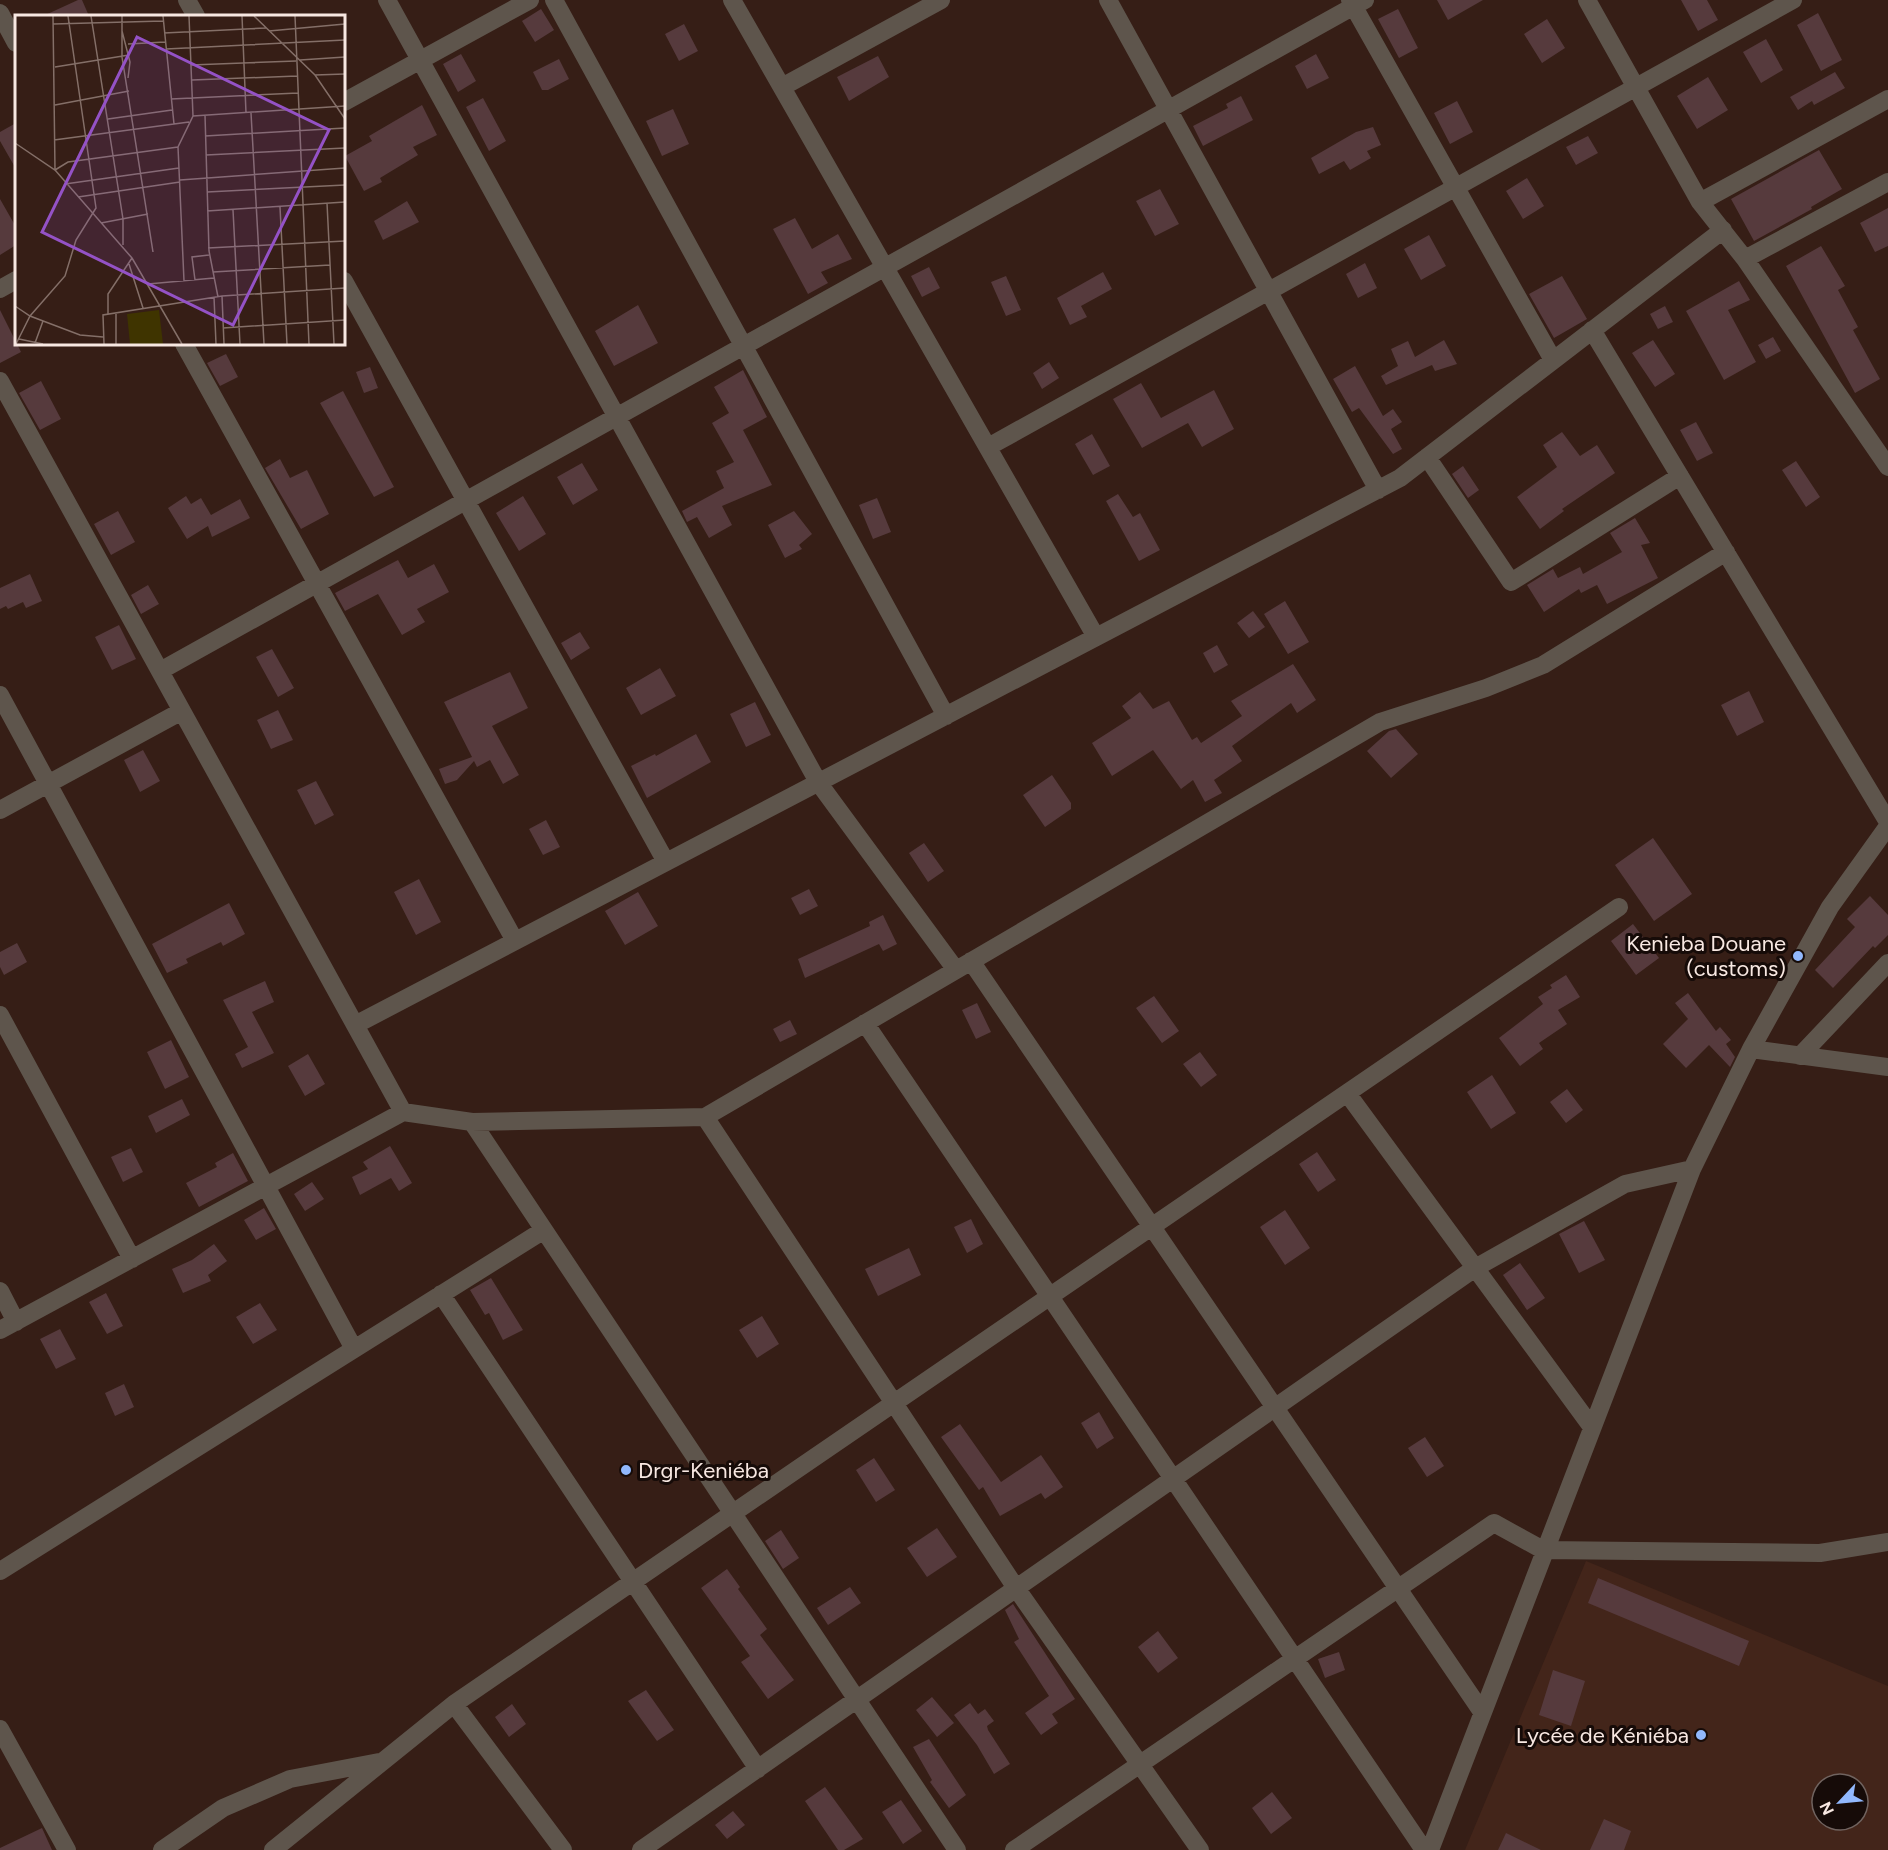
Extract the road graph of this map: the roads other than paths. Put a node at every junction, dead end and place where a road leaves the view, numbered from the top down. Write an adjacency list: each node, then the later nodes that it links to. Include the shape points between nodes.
1 (187, 0): 12 (street)
2 (387, 0): 14 (street)
3 (530, 0): 14 (street)
4 (554, 0): 32 (street)
5 (732, 0): 15 (street)
6 (941, 0): 15 (street)
7 (1108, 0): 19 (street)
8 (1587, 0): 16 (street)
9 (1793, 0): 16 (street)
10 (1356, 2): 19 (street); 21 (street)
11 (0, 14): 13 (street)
12 (195, 15)
13 (15, 41)
14 (420, 60): 18 (street); 35 (street)
15 (782, 87): 25 (street)
16 (1636, 88): 21 (street); 22 (street)
17 (1888, 99): 22 (street)
18 (345, 101)
19 (1168, 110): 25 (street); 29 (street)
20 (1888, 182): 24 (street)
21 (1456, 187): 29 (street); 33 (street)
22 (1700, 202): 23 (street)
23 (1723, 230): 24 (street); 30 (street)
24 (1745, 259): 38 (street)
25 (885, 267): 32 (street); 36 (street)
26 (15, 281): 28 (street)
27 (345, 284): 41 (street)
28 (0, 289)
29 (1269, 291): 36 (street); 40 (street)
30 (1592, 330): 33 (street); 39 (street)
31 (185, 345): 43 (street)
32 (744, 346): 35 (street); 48 (street)
33 (1553, 360): 37 (street)
34 (0, 381): 45 (street)
35 (617, 417): 41 (street); 49 (street)
36 (988, 447): 44 (street)
37 (1428, 457): 39 (street, via 1511,582); 40 (street)
38 (1888, 467)
39 (1680, 476): 42 (street)
40 (1378, 490): 44 (street)
41 (466, 501): 43 (street); 53 (street)
42 (1726, 552): 52 (street); 57 (street, via 1543,665 1380,722)
43 (317, 584): 45 (street); 55 (street)
44 (1096, 637): 48 (street)
45 (160, 672): 47 (street)
46 (0, 695): 50 (street)
47 (182, 711): 50 (street); 60 (street)
48 (946, 716): 49 (street)
49 (818, 782): 53 (street); 57 (street)
50 (48, 784): 51 (street); 69 (street)
51 (0, 810)
52 (1888, 824): 61 (street, via 1830,907)
53 (666, 862): 55 (street)
54 (1619, 907): 64 (street)
55 (515, 941): 60 (street)
56 (1888, 963): 62 (street)
57 (963, 966): 59 (street); 70 (street)
58 (0, 1015): 72 (street)
59 (865, 1023): 66 (street); 76 (street)
60 (355, 1024): 65 (street)
61 (1751, 1049): 62 (street); 68 (street)
62 (1800, 1056): 63 (street)
63 (1888, 1067)
64 (1347, 1093): 70 (street); 73 (street)
65 (403, 1112): 67 (street); 69 (street)
66 (705, 1117): 67 (street); 80 (street)
67 (472, 1122): 71 (street)
68 (1692, 1169): 73 (street, via 1624,1184); 82 (street)
69 (266, 1187): 72 (street); 79 (street)
70 (1152, 1227): 76 (street); 81 (street)
71 (544, 1230): 75 (street); 84 (street)
72 (132, 1259): 77 (street)
73 (1475, 1268): 81 (street); 82 (street)
74 (0, 1291): 77 (street)
75 (441, 1294): 79 (street); 88 (street)
76 (1050, 1297): 80 (street); 83 (street)
77 (16, 1322): 78 (street)
78 (0, 1330)
79 (354, 1349): 87 (street)
80 (894, 1403): 84 (street); 89 (street)
81 (1275, 1407): 83 (street); 90 (street)
82 (1591, 1426): 86 (street)
83 (1173, 1479): 89 (street); 91 (street)
84 (733, 1514): 88 (street); 92 (street)
85 (1888, 1542): 86 (street, via 1820,1553)
86 (1543, 1550): 90 (street, via 1494,1523); 94 (street)
87 (0, 1571)
88 (633, 1582): 93 (street); 98 (street)
89 (1016, 1588): 92 (street); 97 (street)
90 (1399, 1588): 91 (street); 94 (street)
91 (1295, 1659): 97 (street); 107 (street)
92 (857, 1699): 98 (street); 104 (street)
93 (454, 1704): 96 (street); 102 (street)
94 (1482, 1712): 108 (street)
95 (0, 1729): 100 (street)
96 (384, 1761): 99 (street, via 290,1779 223,1808); 101 (street)
97 (1140, 1764): 105 (street); 106 (street)
98 (758, 1769): 103 (street)
99 (174, 1847)
100 (67, 1850)
101 (273, 1850)
102 (563, 1850)
103 (642, 1850)
104 (957, 1850)
105 (1014, 1850)
106 (1200, 1850)
107 (1424, 1850)
108 (1430, 1850)

